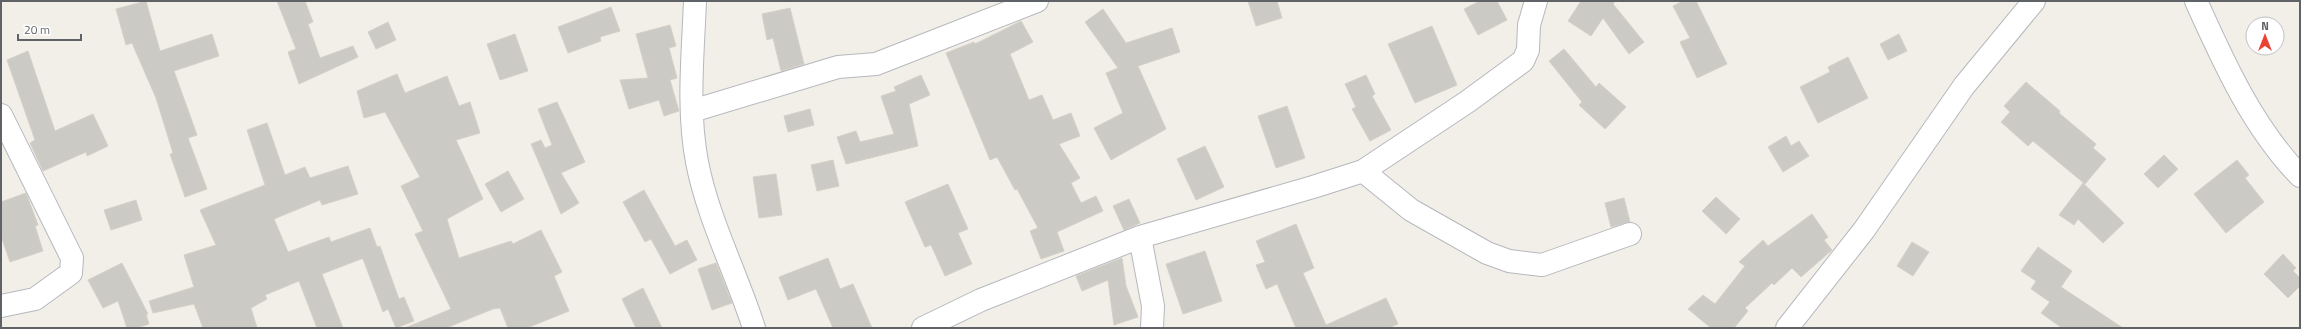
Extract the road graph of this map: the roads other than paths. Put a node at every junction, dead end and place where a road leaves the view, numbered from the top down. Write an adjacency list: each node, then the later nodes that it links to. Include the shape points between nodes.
1 (695, 1): 6 (street)
2 (1037, 1): 6 (street, via 876,64 838,67)
3 (1536, 1): 8 (street, via 1529,25 1528,50 1523,61 1467,102)
4 (2196, 1): 9 (street, via 2222,59 2259,126)
5 (2032, 2): 16 (street, via 1964,86 1864,230)
6 (692, 111): 13 (street, via 697,161 708,205)
7 (1, 115): 12 (street, via 72,258 71,273 35,299)
8 (1363, 171): 10 (street, via 1411,210 1487,253 1509,261 1542,265); 11 (street)
9 (2300, 176)
10 (1630, 234)
11 (1140, 236): 14 (street, via 981,300); 15 (street, via 1153,306)
12 (1, 306)
13 (754, 328)
14 (923, 328)
15 (1152, 328)
16 (1787, 328)

